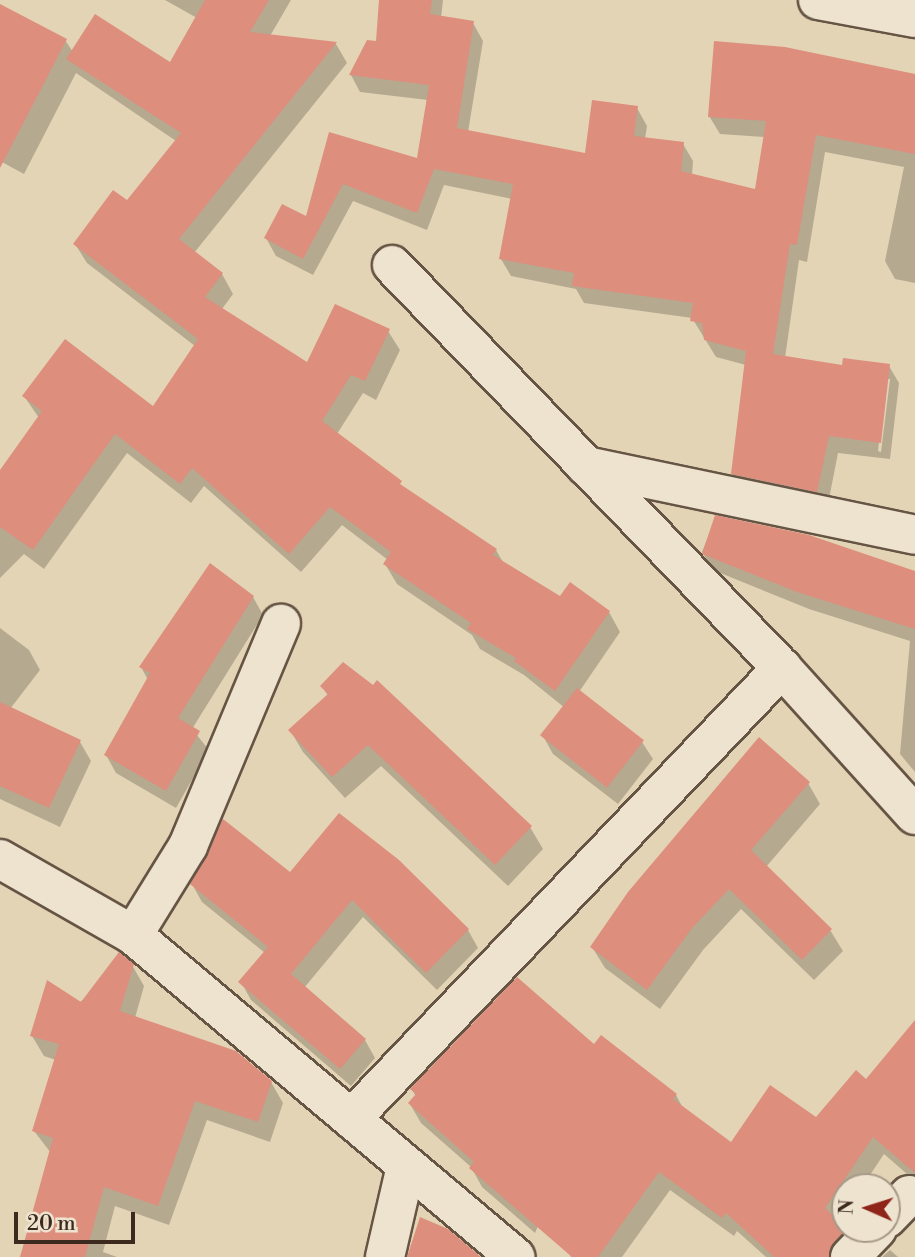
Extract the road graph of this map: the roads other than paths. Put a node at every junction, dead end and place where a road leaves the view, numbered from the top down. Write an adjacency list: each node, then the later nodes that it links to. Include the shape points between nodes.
1 (818, 0): 2 (street)
2 (915, 18)
3 (392, 265): 4 (street)
4 (586, 466): 5 (street); 7 (street)
5 (915, 535)
6 (281, 624): 10 (street, via 188,846)
7 (782, 668): 8 (street); 11 (street)
8 (915, 815)
9 (0, 859): 10 (street)
10 (133, 935): 11 (street)
11 (351, 1119): 12 (street)
12 (405, 1166): 14 (street); 15 (street)
13 (864, 1243): 16 (street)
14 (385, 1257)
15 (515, 1257)
16 (850, 1257)

